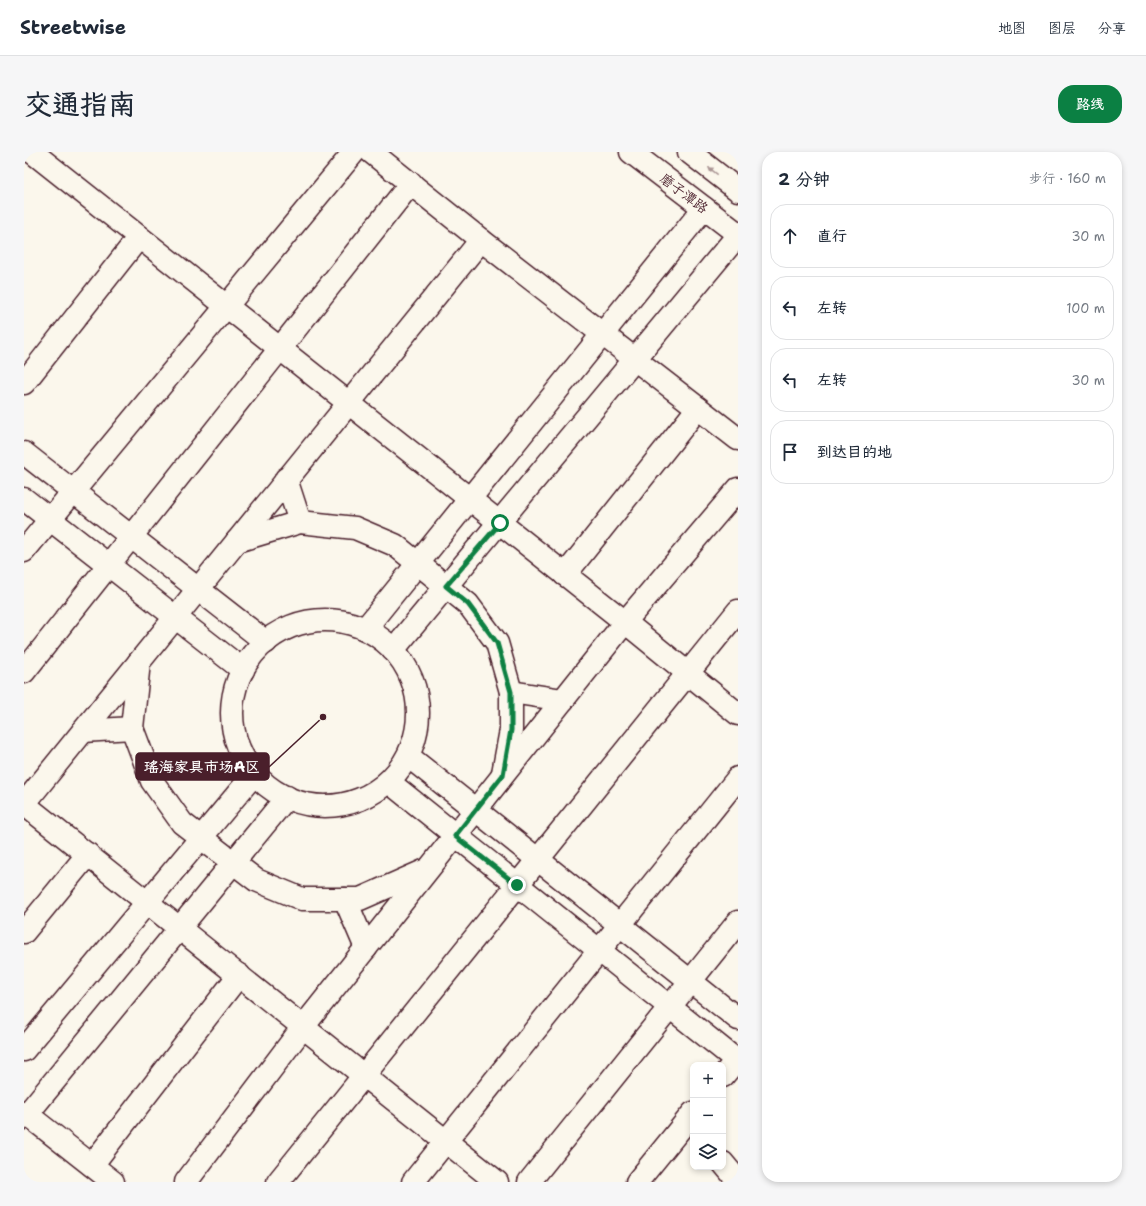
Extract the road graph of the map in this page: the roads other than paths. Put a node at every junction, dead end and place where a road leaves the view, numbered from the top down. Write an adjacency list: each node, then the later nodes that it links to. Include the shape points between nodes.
1 (32, 152): 10 (main road)
2 (354, 152): 12 (main road)
3 (371, 152): 6 (main road)
4 (631, 152): 8 (main road, 磨子潭路)
5 (689, 152): 7 (main road, one-way to 5)
6 (411, 183): 11 (main road); 14 (main road)
7 (738, 190)
8 (704, 208): 9 (main road, 磨子潭路); 13 (main road)
9 (738, 234): 15 (main road)
10 (139, 237): 12 (main road); 16 (main road)
11 (481, 240): 13 (main road); 17 (main road)
12 (226, 306): 14 (main road); 23 (main road)
13 (603, 333): 15 (main road); 25 (main road)
14 (280, 348): 17 (main road); 29 (main road)
15 (635, 359): 18 (main road); 28 (main road)
16 (24, 383)
17 (348, 403): 21 (main road); 25 (main road)
18 (698, 408): 19 (main road); 34 (main road)
19 (738, 439)
20 (24, 453): 23 (main road)
21 (286, 479): 27 (main road); 30 (main road)
22 (738, 489): 39 (main road)
23 (74, 491): 26 (main road); 29 (main road)
24 (24, 499): 26 (main road)
25 (469, 499): 28 (main road); 32 (main road)
26 (50, 519): 31 (main road); 33 (main road)
27 (300, 522): 30 (main road); 32 (main road, via 355,528 395,545)
28 (500, 523): 34 (main road); 35 (main road)
29 (131, 536): 33 (main road); 36 (main road)
30 (237, 541): 36 (main road)
31 (24, 551)
32 (417, 563): 35 (main road); 40 (main road)
33 (108, 565): 38 (main road); 45 (main road)
34 (565, 575): 39 (main road)
35 (446, 586): 42 (main road); 47 (main road, via 468,604 497,643)
36 (198, 589): 38 (main road); 41 (main road)
37 (738, 610): 46 (main road)
38 (175, 617): 43 (main road); 44 (main road)
39 (625, 622): 46 (main road); 48 (main road)
40 (365, 629): 41 (main road, via 357,624 328,619 299,623); 42 (main road, via 382,638)
41 (266, 642): 44 (main road, via 251,656)
42 (393, 650): 52 (main road, via 404,662 417,692 418,725)
43 (139, 662): 50 (main road); 51 (main road)
44 (243, 670): 53 (main road, via 237,682 232,711 236,740)
45 (24, 672)
46 (688, 673): 49 (main road); 63 (main road)
47 (511, 692): 48 (main road); 54 (main road, via 511,730)
48 (563, 700): 54 (main road)
49 (738, 714)
50 (132, 728): 51 (main road); 61 (main road, via 152,781 182,823)
51 (83, 731): 58 (main road)
52 (408, 756): 56 (main road); 59 (main road)
53 (255, 773): 57 (main road, via 269,787); 61 (main road)
54 (503, 775): 59 (main road)
55 (738, 778): 70 (main road)
56 (389, 782): 57 (main road, via 361,800 329,807 297,802); 60 (main road)
57 (288, 797): 64 (main road)
58 (24, 804): 62 (main road)
59 (475, 810): 60 (main road); 63 (main road)
60 (455, 836): 65 (main road); 66 (main road)
61 (201, 837): 64 (main road); 68 (main road)
62 (88, 854): 68 (main road); 72 (main road)
63 (538, 859): 66 (main road); 70 (main road)
64 (234, 862): 67 (main road, via 256,880 302,899); 71 (main road)
65 (429, 869): 67 (main road, via 360,899); 73 (main road)
66 (517, 885): 74 (main road); 82 (main road)
67 (345, 899): 73 (main road)
68 (147, 902): 71 (main road); 80 (main road)
69 (738, 922): 76 (main road)
70 (620, 925): 74 (main road); 76 (main road)
71 (180, 928): 75 (main road); 83 (main road)
72 (24, 932)
73 (366, 948): 79 (main road)
74 (599, 950): 77 (main road); 85 (main road)
75 (239, 975): 79 (main road); 86 (main road)
76 (690, 981): 77 (main road); 78 (main road)
77 (670, 1007): 81 (main road); 94 (main road)
78 (738, 1019)
79 (303, 1027): 82 (main road); 90 (main road)
80 (24, 1050)
81 (732, 1065)
82 (364, 1076): 85 (main road); 91 (main road)
83 (25, 1115): 86 (main road)
84 (690, 1121): 95 (main road)
85 (446, 1141): 92 (main road); 93 (main road)
86 (92, 1165): 89 (main road)
87 (726, 1167): 88 (main road)
88 (738, 1181)
89 (113, 1182)
90 (186, 1182)
91 (278, 1182)
92 (413, 1182)
93 (497, 1182)
94 (529, 1182)
95 (637, 1182)

